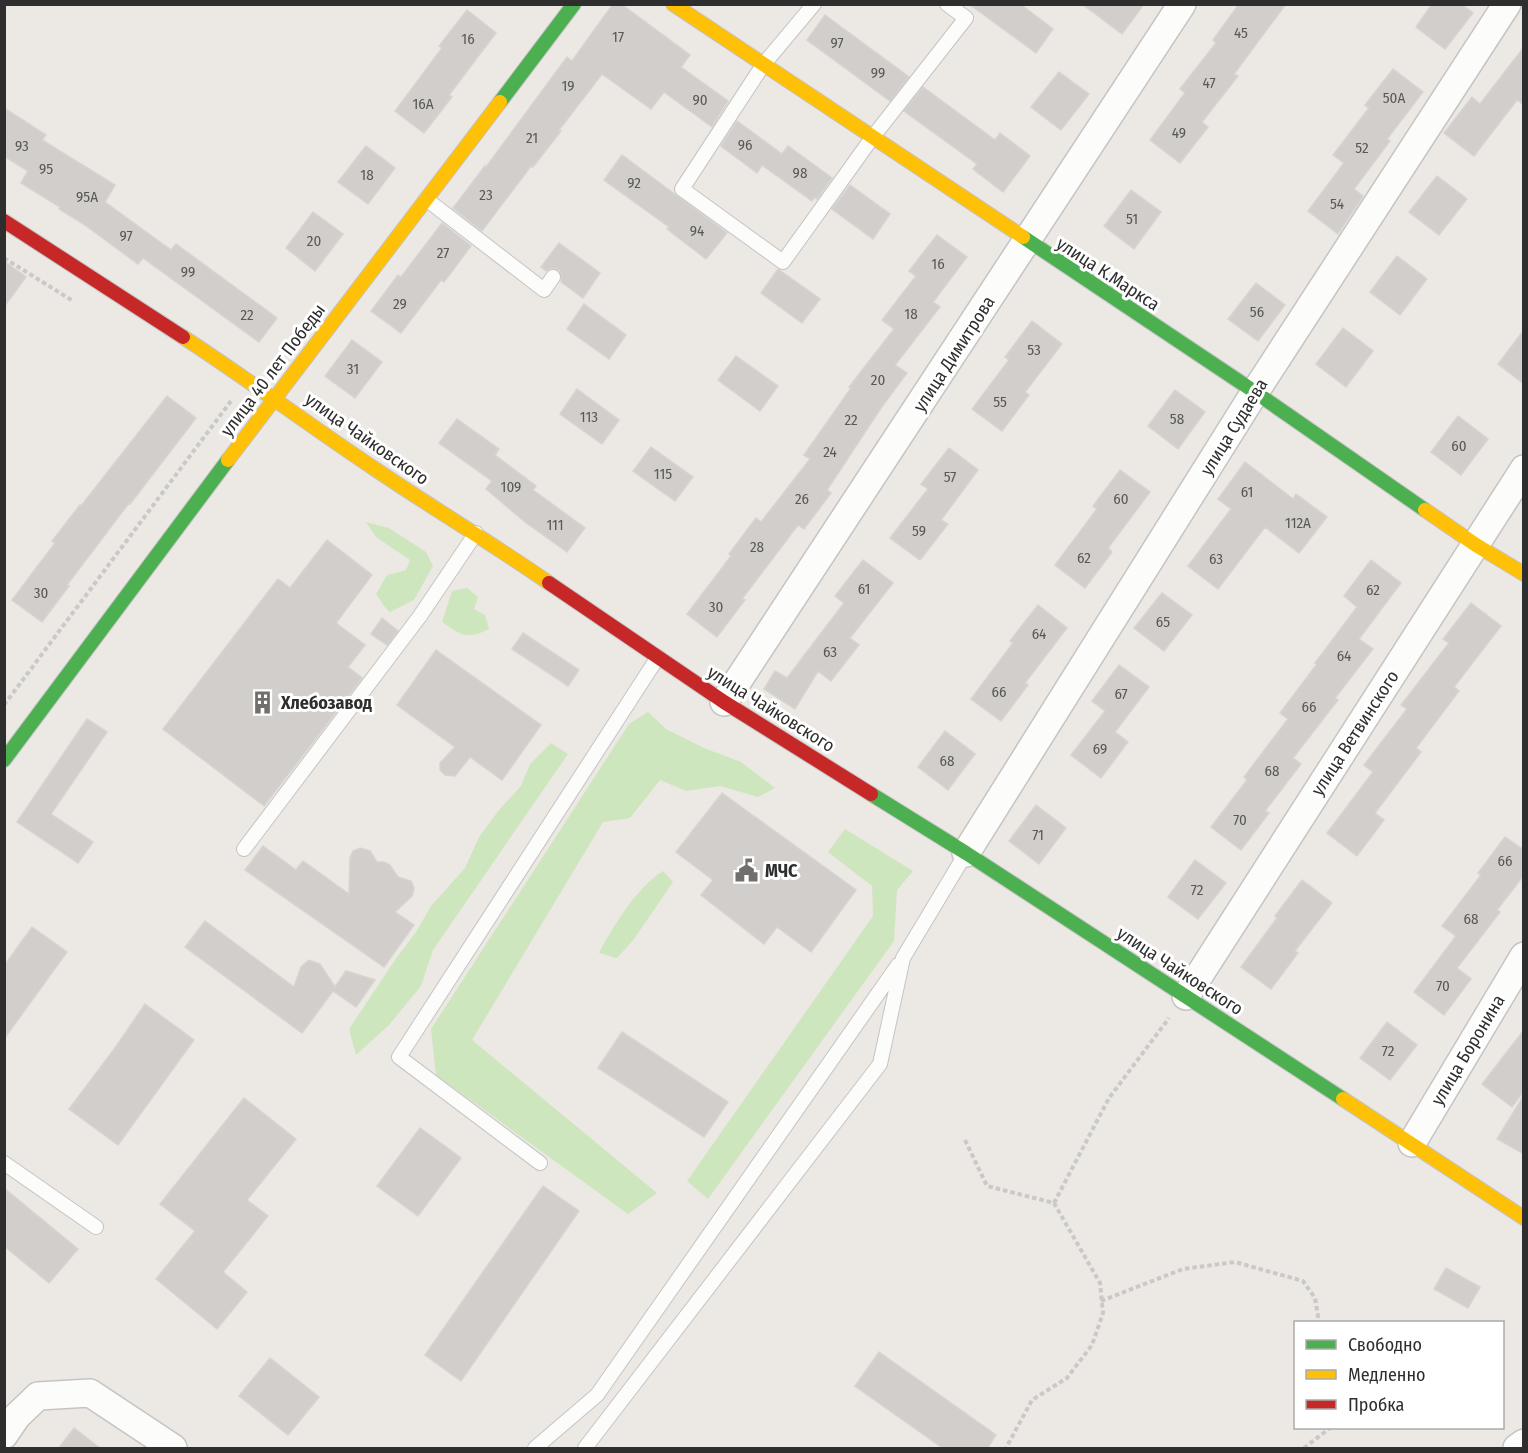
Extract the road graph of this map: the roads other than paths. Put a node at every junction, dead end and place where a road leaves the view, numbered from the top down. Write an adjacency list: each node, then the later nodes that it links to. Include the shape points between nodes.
1 (574, 4): 9 (street, улица 40 лет Победы)
2 (673, 4): 7 (street, улица К.Маркса)
3 (814, 4): 7 (lane)
4 (947, 4): 8 (lane, via 966,18)
5 (1182, 4): 11 (street, улица Димитрова)
6 (1508, 4): 13 (street, улица Судаева)
7 (763, 65): 8 (street, улица К.Маркса); 8 (lane, via 682,189 783,262)
8 (872, 138): 11 (street, улица К.Маркса)
9 (426, 199): 12 (lane, via 544,290); 14 (street, улица 40 лет Победы)
10 (4, 221): 14 (street, улица Чайковского)
11 (1027, 242): 13 (street, улица К.Маркса); 20 (street, улица Димитрова)
12 (553, 277)
13 (1255, 392): 17 (street, улица К.Маркса); 23 (street, улица Судаева)
14 (275, 398): 16 (street, улица Чайковского, via 378,471); 21 (street, улица 40 лет Победы)
15 (1524, 470): 17 (street, улица Ветвинского)
16 (476, 533): 19 (street, улица Чайковского); 22 (lane, via 420,615)
17 (1476, 545): 18 (street, улица К.Маркса); 26 (street, улица Ветвинского)
18 (1524, 574)
19 (658, 657): 20 (street, улица Чайковского); 29 (lane, via 399,1058)
20 (724, 702): 23 (street, улица Чайковского)
21 (4, 760)
22 (244, 849)
23 (966, 853): 25 (lane); 26 (street, улица Чайковского)
24 (1524, 956): 27 (street, улица Боронина)
25 (903, 958): 35 (lane, via 597,1395); 36 (lane, via 880,1064)
26 (1186, 996): 27 (street, улица Чайковского)
27 (1412, 1143): 30 (street, улица Чайковского)
28 (4, 1163): 31 (lane)
29 (540, 1163)
30 (1524, 1218)
31 (96, 1227)
32 (4, 1435): 34 (street, via 16,1416 38,1396 90,1393)
33 (1524, 1443): 37 (street)
34 (173, 1449)
35 (535, 1449)
36 (585, 1449)
37 (1517, 1449)

